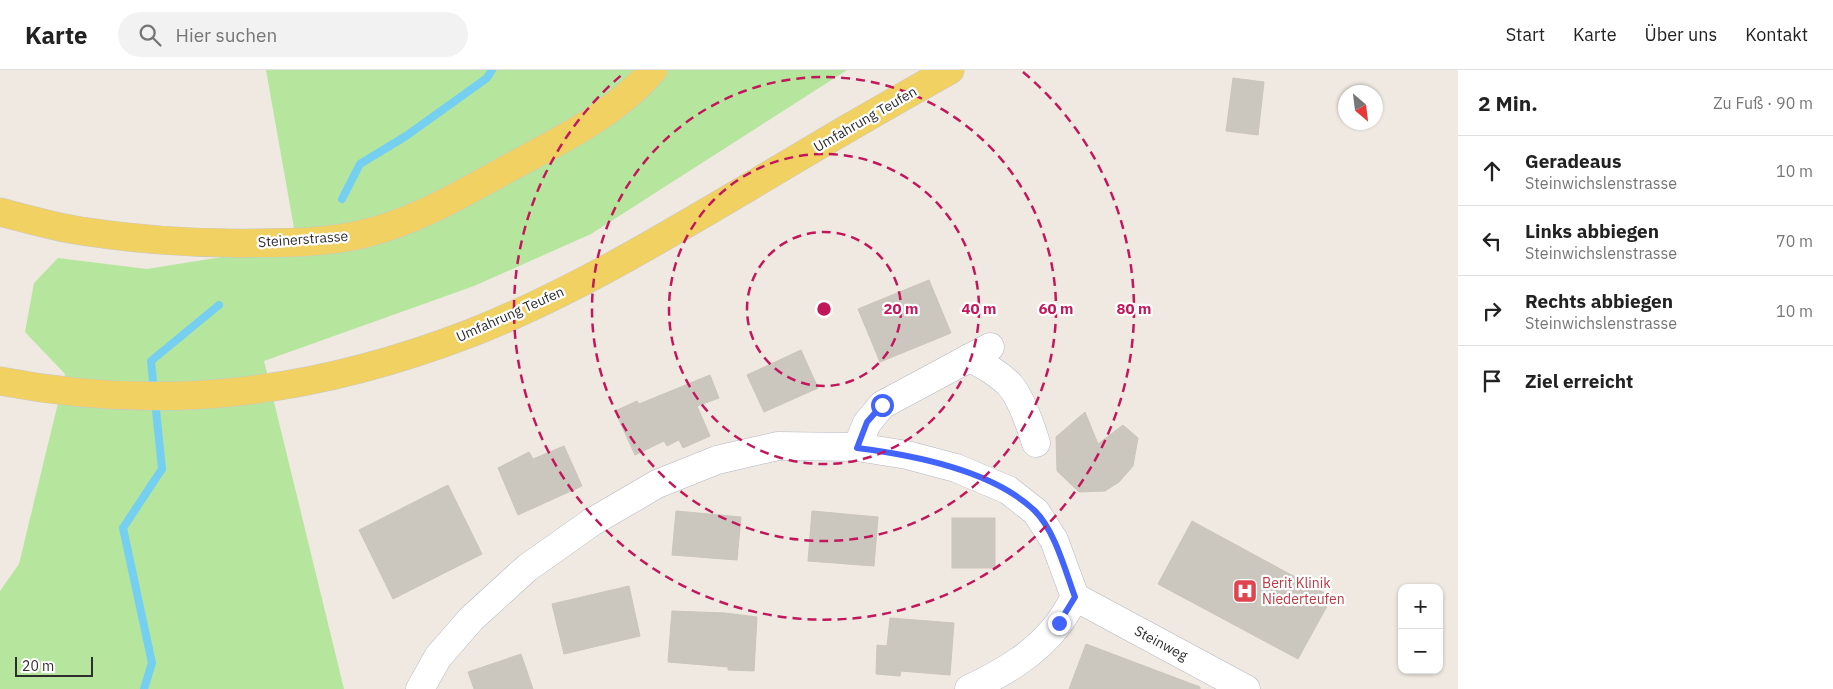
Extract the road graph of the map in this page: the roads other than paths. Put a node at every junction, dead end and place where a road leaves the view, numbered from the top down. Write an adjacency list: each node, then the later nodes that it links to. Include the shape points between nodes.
1 (653, 70): 3 (main road, Steinerstrasse, via 608,110 576,132 452,198 402,221 363,234 288,243 155,241 79,231)
2 (950, 70): 4 (main road, Umfahrung Teufen, via 613,265 473,332 420,351 307,382 244,392 113,396)
3 (0, 212)
4 (11, 384)
5 (1036, 443): 6 (street, via 1028,418 1009,384 982,364 980,352 882,405 867,422)
6 (857, 448): 7 (street, via 907,455 956,468 1008,490 1036,512 1054,540); 8 (street, via 778,446 717,460 657,484 592,522 527,568 471,619 438,658)
7 (1075, 597): 9 (street, via 1059,623 1037,648 999,675); 10 (street, Steinweg)
8 (420, 689)
9 (969, 689)
10 (1246, 689)

